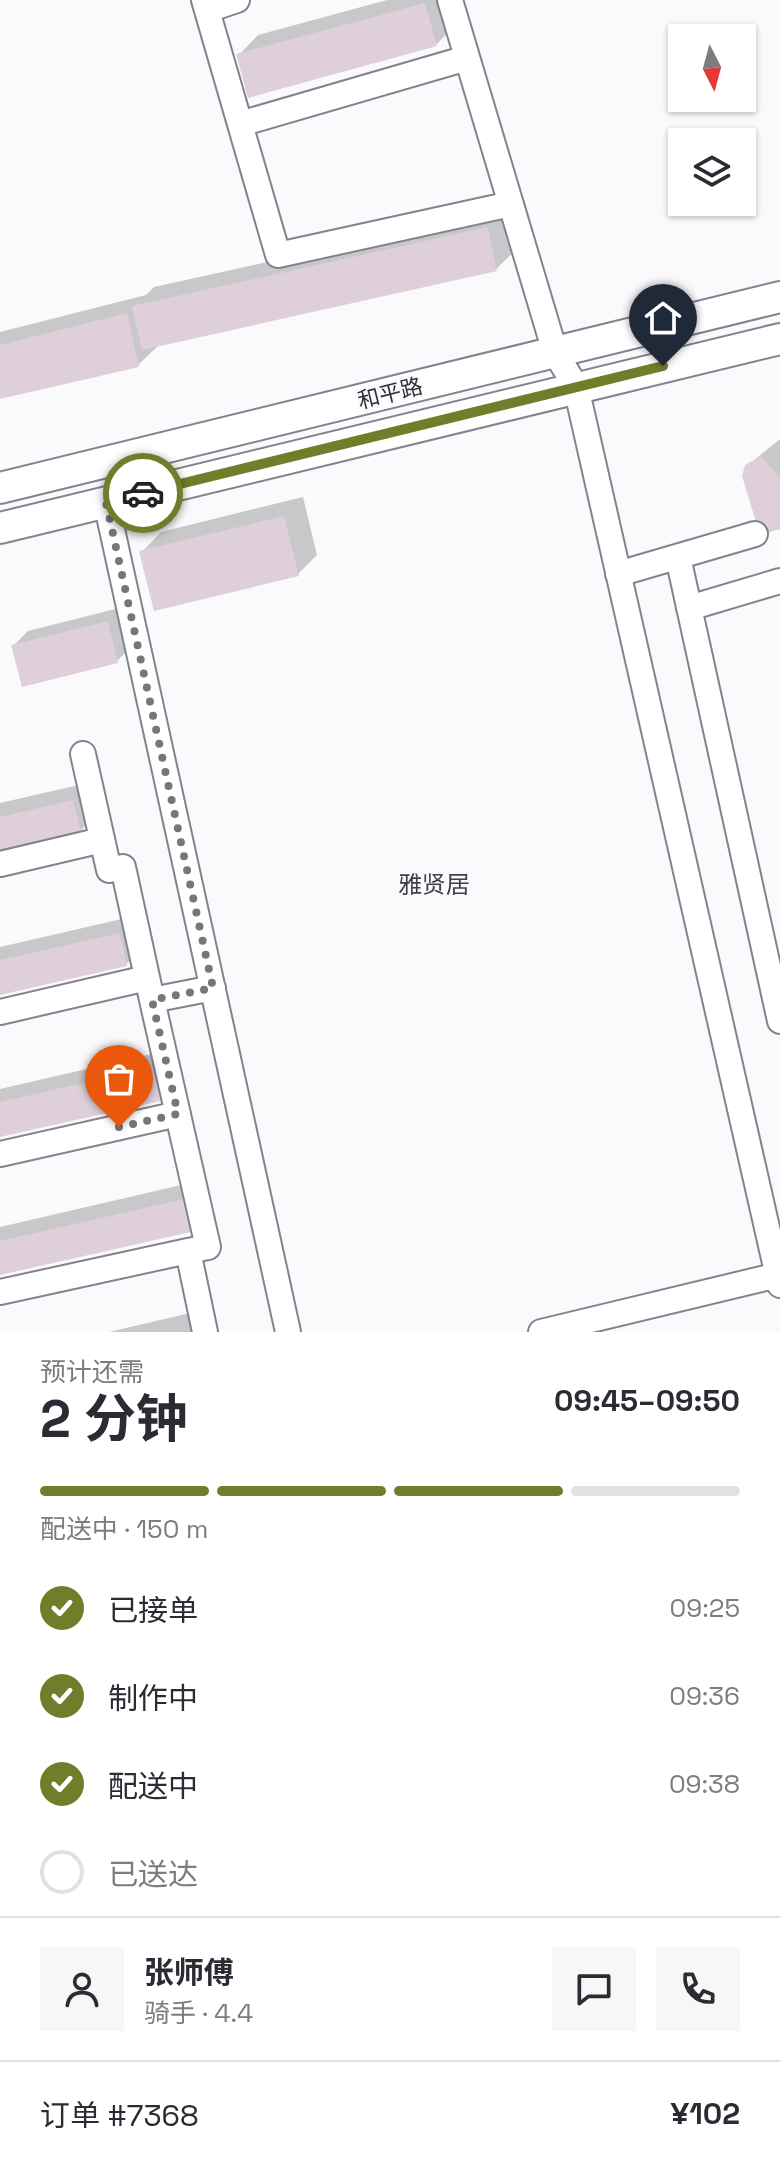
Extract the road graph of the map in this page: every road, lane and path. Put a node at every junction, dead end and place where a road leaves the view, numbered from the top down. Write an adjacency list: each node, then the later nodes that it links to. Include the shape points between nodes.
1 (237, 0): 3 (street)
2 (450, 0): 4 (street)
3 (205, 5): 5 (street)
4 (467, 58): 5 (street); 6 (street)
5 (240, 124): 6 (street, via 278,255)
6 (511, 204): 9 (street)
7 (780, 297): 9 (street, 和平路)
8 (780, 339): 10 (street, 和平路)
9 (555, 352): 10 (street); 11 (street, 和平路)
10 (576, 387): 12 (street, 和平路); 16 (street)
11 (0, 488)
12 (106, 502): 13 (street, 和平路); 22 (street)
13 (0, 528)
14 (755, 534): 15 (street)
15 (678, 557): 16 (street); 18 (street)
16 (618, 574): 29 (street)
17 (780, 581): 18 (street)
18 (689, 608): 25 (street)
19 (83, 754): 20 (street)
20 (102, 840): 21 (street); 23 (street, via 109,870 123,867)
21 (0, 864)
22 (213, 988): 23 (street); 32 (street)
23 (149, 989): 24 (street); 26 (street)
24 (0, 1012)
25 (780, 1021)
26 (178, 1114): 27 (street); 28 (street, via 208,1247)
27 (0, 1154)
28 (188, 1251): 30 (street); 31 (street)
29 (779, 1280): 33 (street)
30 (0, 1292)
31 (205, 1332)
32 (288, 1332)
33 (541, 1332)

